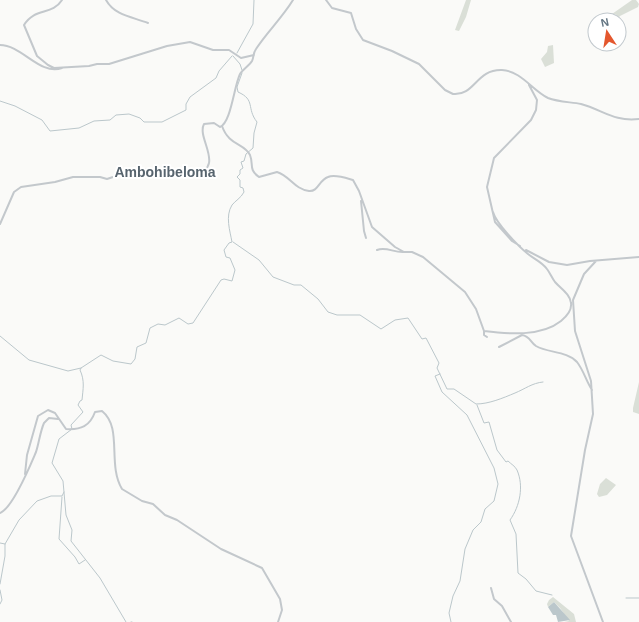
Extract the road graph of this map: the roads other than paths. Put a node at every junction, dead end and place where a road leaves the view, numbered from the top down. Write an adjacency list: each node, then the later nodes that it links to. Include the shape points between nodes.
1 (62, 0): 8 (street, via 52,9 33,14 24,25 37,56 54,68)
2 (106, 0): 5 (street, via 108,5 121,15)
3 (293, 0): 7 (street, via 254,51)
4 (326, 0): 9 (street, via 332,8 351,13 363,40 420,64 453,94 466,92 491,71 511,72)
5 (148, 23)
6 (0, 46): 8 (street, via 8,46 47,68 59,69)
7 (254, 55): 8 (street, via 245,58 229,50 213,50 194,43 179,43 109,64); 11 (street, via 234,88 228,119)
8 (65, 66)
9 (527, 83): 10 (street, via 549,98 588,106 625,120); 15 (street, via 537,100 536,110 531,120 494,158 487,187 493,218 502,231)
10 (639, 119)
11 (222, 126): 12 (street, via 227,137 250,156 252,171 259,177 277,172 297,187 310,191 328,177 340,177 353,180); 13 (street, via 214,123 204,124 202,131 209,156 207,167 198,174 188,177 168,171 148,170 136,175 122,174 107,179 73,177 21,187 14,192)
12 (361, 198): 14 (street); 17 (street, via 372,227)
13 (0, 224)
14 (366, 238)
15 (523, 248): 19 (street, via 541,258 561,264); 22 (street, via 547,268 554,281 568,294)
16 (377, 250): 17 (street, via 384,248)
17 (404, 252): 23 (street, via 419,254 465,292 476,309)
18 (639, 257): 20 (street)
19 (588, 261): 20 (street); 21 (street)
20 (596, 261): 21 (street)
21 (590, 266): 22 (street, via 580,280)
22 (572, 304): 24 (street, via 567,315 552,327); 28 (street, via 576,339 589,370)
23 (484, 331): 24 (street); 26 (street)
24 (519, 334): 25 (street)
25 (523, 335): 27 (street); 28 (street, via 530,338 536,346 574,360 585,374)
26 (487, 337)
27 (499, 347)
28 (592, 391): 35 (street, via 592,424 585,450 571,536)
29 (59, 420): 30 (street, via 52,417 44,422 36,451); 30 (street, via 55,413 48,410 38,416 27,455); 33 (street, via 66,429 85,427 91,422 95,412 100,410 108,416 113,429 113,459 122,488 142,501 153,504 165,515 177,520 221,550 262,568 280,599 282,610)
30 (25, 474): 31 (street, via 11,502 5,511)
31 (0, 513)
32 (491, 588): 34 (street, via 494,600 502,606)
33 (278, 622)
34 (511, 622)
35 (603, 622)

